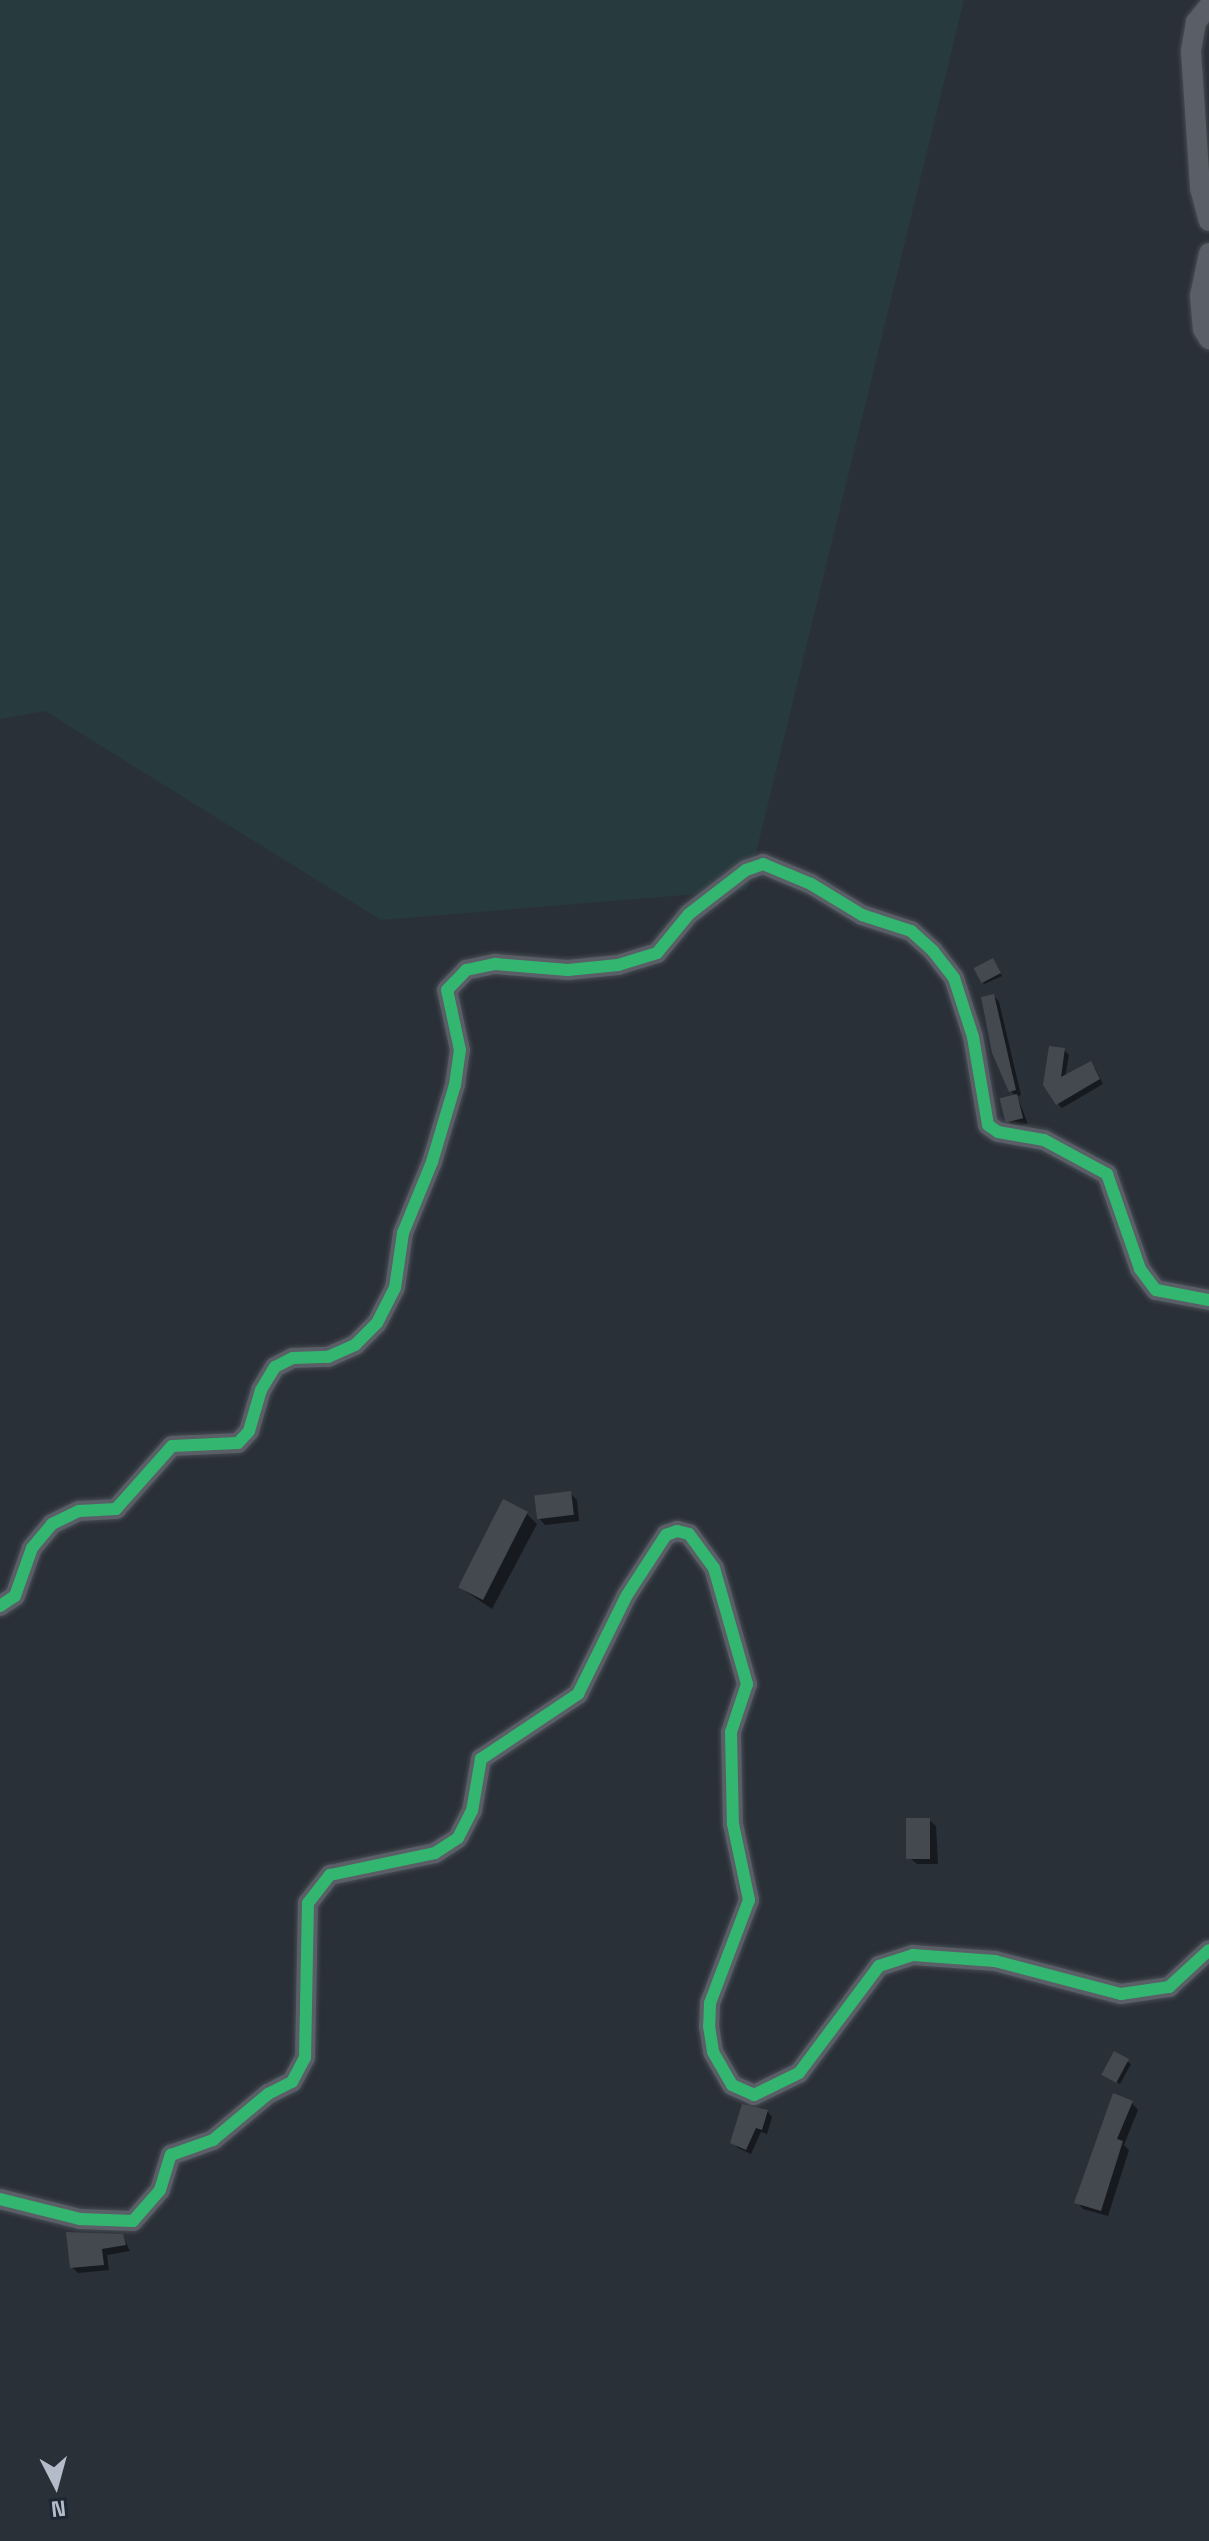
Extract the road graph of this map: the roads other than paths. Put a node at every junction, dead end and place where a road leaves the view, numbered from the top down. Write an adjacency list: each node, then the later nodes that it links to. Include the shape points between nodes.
1 (1209, 6): 2 (street, via 1196,22 1191,51 1200,188)
2 (1209, 221)
3 (1209, 253): 4 (street, via 1200,296)
4 (1209, 339)
5 (1209, 1300): 6 (street, via 1156,1290 1140,1269 1107,1174 1044,1140 998,1132 988,1125 973,1037 954,978 933,951 911,931 862,915 811,884 763,864 746,870 689,914 657,953 618,965 568,970 495,964 466,970 447,990 460,1050 455,1085 403,1233 395,1288 377,1323 355,1345 328,1357 293,1358 275,1367 249,1431 238,1443 172,1446 116,1509 79,1511 52,1524 32,1548 15,1596)
6 (0, 1606)
7 (1209, 1950): 8 (street, via 1169,1987 1121,1994 995,1961 913,1955 879,1966 799,2073 754,2095 732,2085 719,2070 709,2026 710,2003 749,1900 733,1824 731,1732 747,1684 714,1568 689,1534 677,1531 666,1535 627,1595 578,1694 481,1759 472,1811 458,1838 435,1853 330,1875 308,1903 305,2058 292,2082 268,2094 213,2140 171,2155 160,2190 133,2221 80,2219)
8 (0, 2199)

